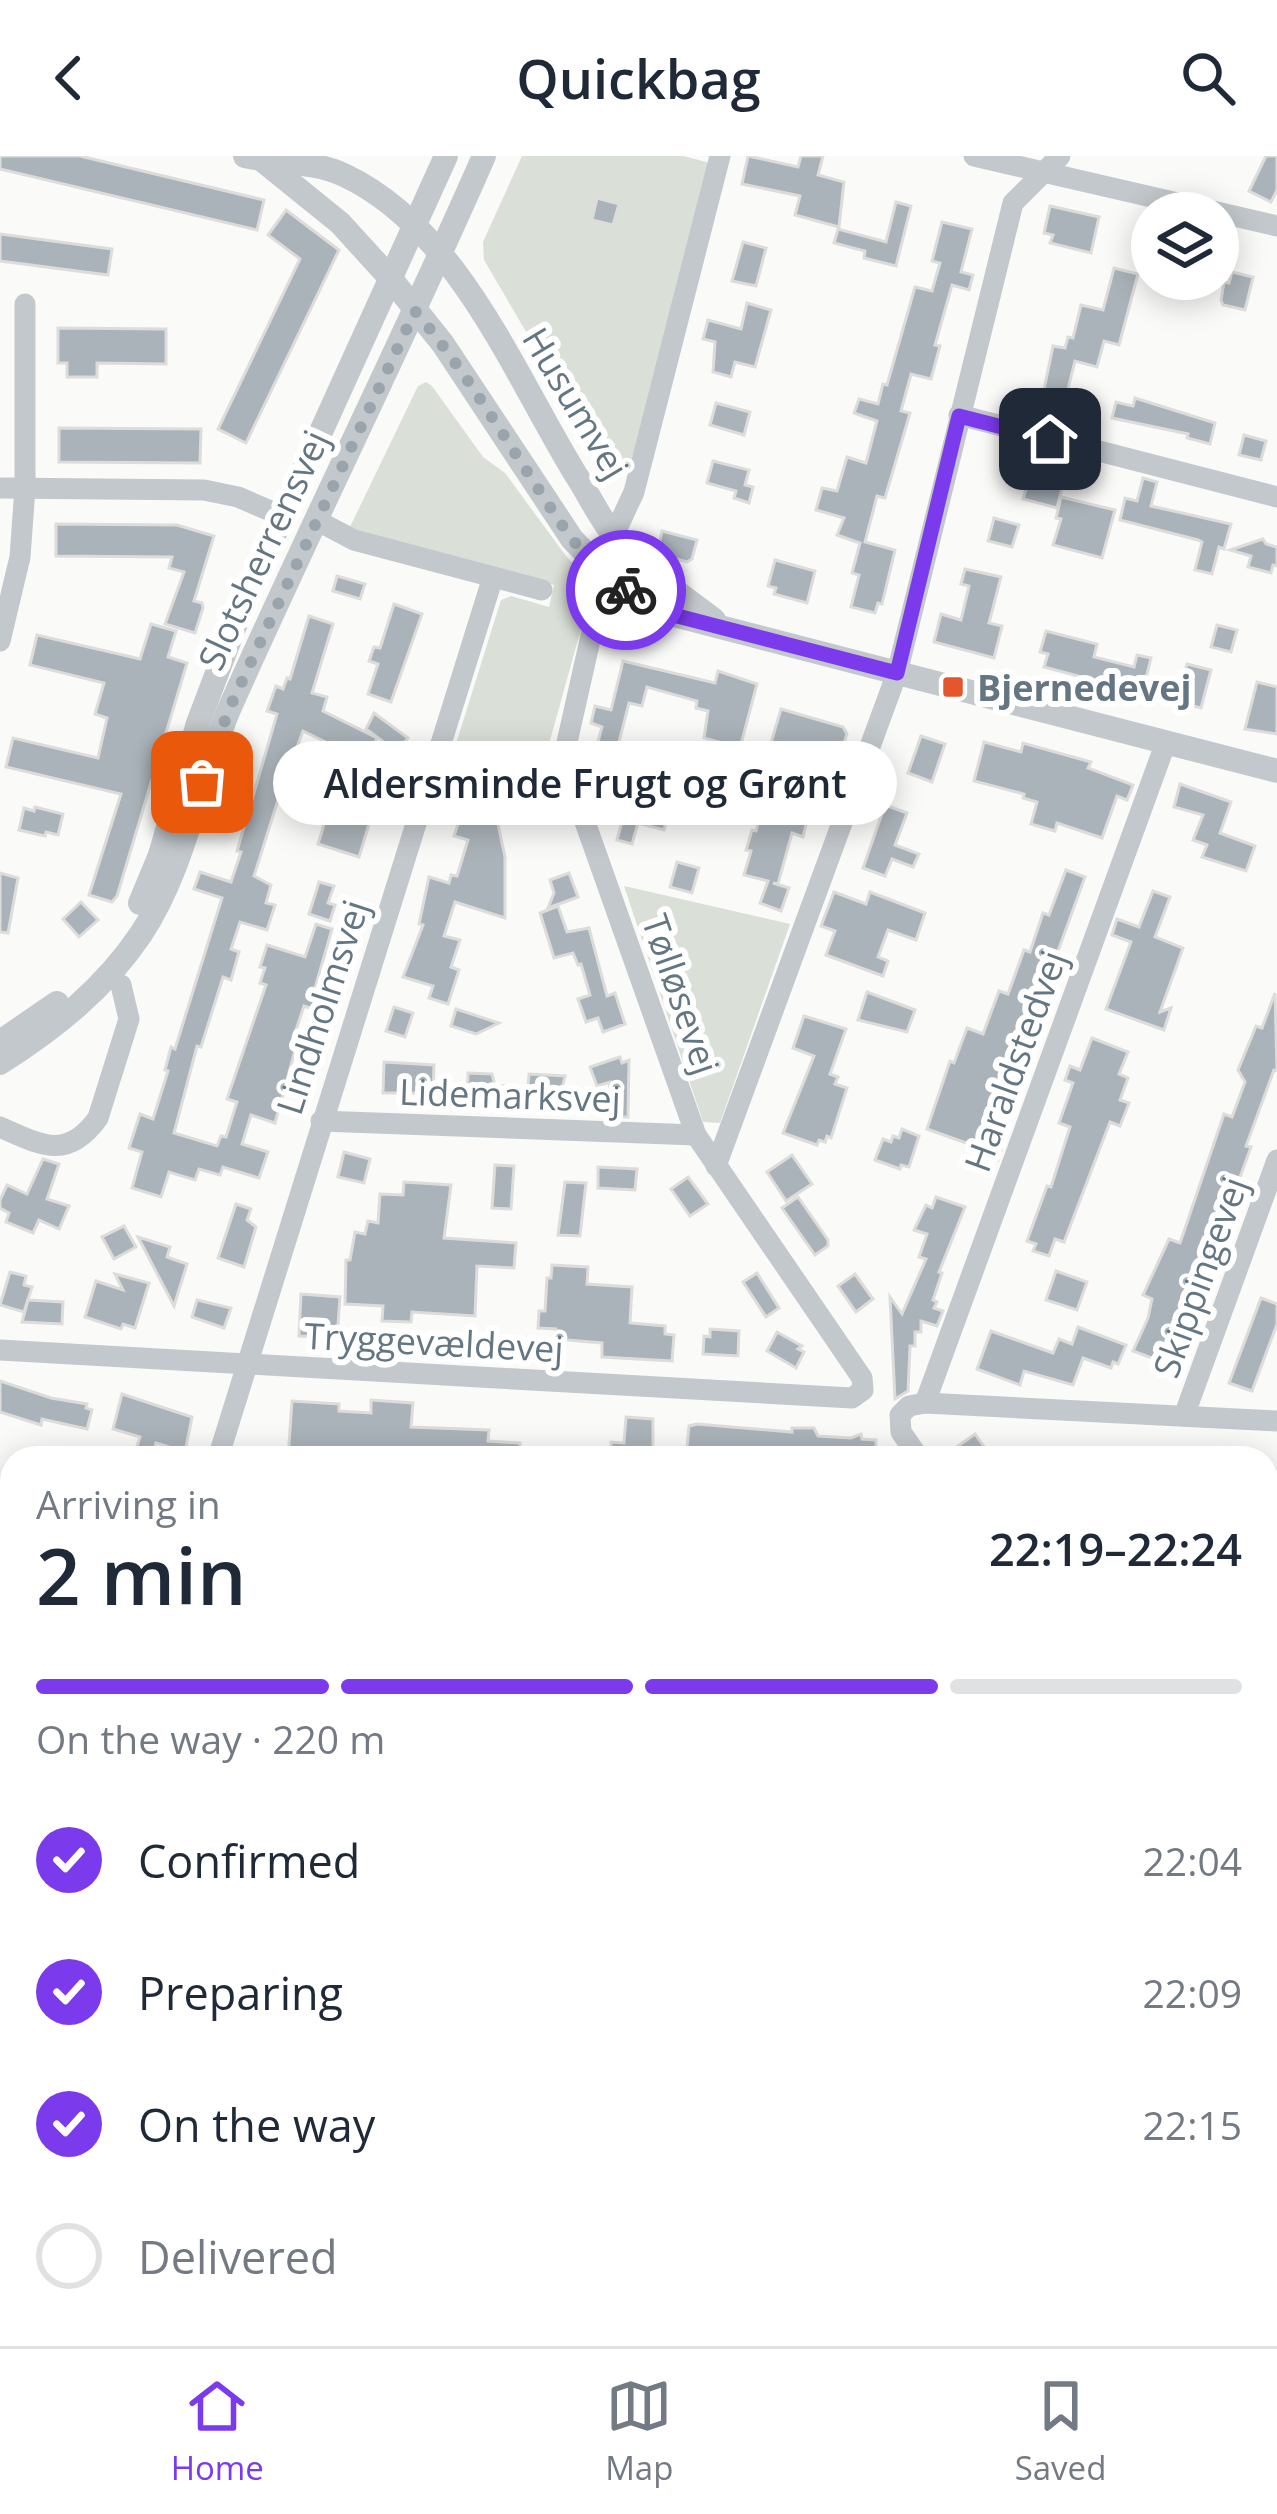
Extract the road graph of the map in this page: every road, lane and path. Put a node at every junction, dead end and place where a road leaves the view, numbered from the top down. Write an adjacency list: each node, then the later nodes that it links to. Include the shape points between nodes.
1 (446, 156): 7 (street, Slotsherrensvej)
2 (484, 156): 9 (street, Slotsherrensvej)
3 (720, 156): 19 (street, via 634,492)
4 (974, 156): 6 (street)
5 (254, 158): 7 (street, Husumvej, via 344,175); 10 (street, Husumvej, via 340,223)
6 (1052, 164): 8 (street); 13 (street, via 1013,202)
7 (417, 223): 9 (street, Husumvej); 10 (street, Slotsherrensvej)
8 (1277, 226)
9 (442, 252): 12 (street, Slotsherrensvej); 19 (street, Husumvej)
10 (391, 279): 12 (street, Husumvej); 17 (street, Slotsherrensvej)
11 (25, 304): 15 (street)
12 (415, 311): 18 (street, Slotsherrensvej); 21 (street, Husumvej, via 572,539)
13 (959, 416): 16 (street); 25 (street)
14 (0, 488): 15 (street)
15 (25, 488): 17 (street, via 204,490); 24 (street, via 20,557)
16 (1277, 497)
17 (282, 516): 29 (street, Slotsherrensvej, via 206,701 146,893 98,964)
18 (316, 520): 20 (street, via 354,541); 30 (street, Slotsherrensvej, via 230,707 143,931 58,1024)
19 (614, 536): 23 (street, Husumvej)
20 (493, 577): 22 (street); 31 (street, Lindholmsvej)
21 (612, 581): 23 (street, Husumvej, via 662,612); 33 (street, Tølløsevej, via 563,760)
22 (542, 590)
23 (720, 625): 25 (street, Husumvej)
24 (0, 640)
25 (897, 673): 26 (street, Husumvej); 35 (street)
26 (1166, 742): 27 (street, Husumvej); 39 (street, Haraldstedvej)
27 (1277, 771)
28 (121, 985): 32 (street, via 129,1019 89,1131 53,1147)
29 (0, 1042)
30 (0, 1063)
31 (321, 1121): 33 (street, Lidemarksvej); 37 (street, Lindholmsvej)
32 (0, 1127)
33 (696, 1135): 35 (street, Tølløsevej)
34 (1277, 1160): 40 (street, Skippingevej)
35 (716, 1166): 38 (street, Tølløsevej, via 862,1378)
36 (0, 1350): 37 (street, Tryggevældevej)
37 (245, 1364): 38 (street, Tryggevældevej, via 852,1398); 42 (street, Lindholmsvej)
38 (862, 1390)
39 (925, 1403): 40 (street); 43 (street, via 900,1415)
40 (1184, 1416): 41 (street)
41 (1277, 1421)
42 (221, 1446)
43 (911, 1446)

